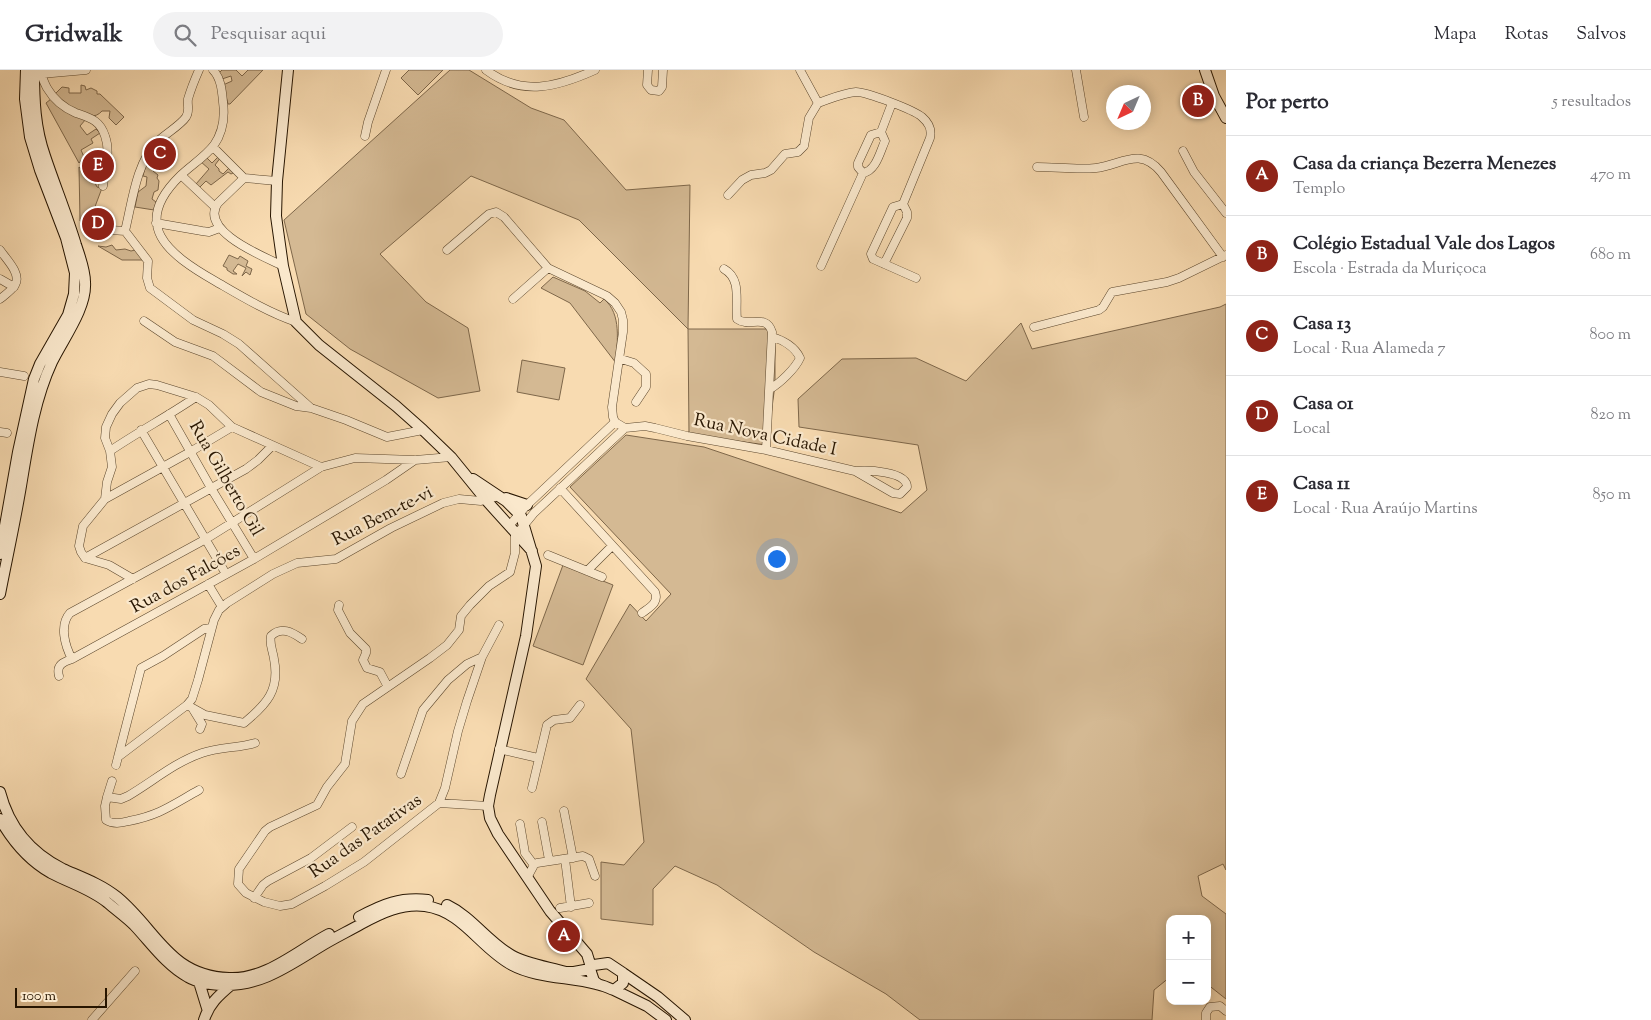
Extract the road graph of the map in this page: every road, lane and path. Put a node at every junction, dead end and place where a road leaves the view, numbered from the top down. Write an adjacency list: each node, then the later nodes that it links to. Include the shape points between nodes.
1 (26, 70): 92 (main road, via 30,137 66,238 75,273 74,294 68,315 34,379)
2 (86, 70): 13 (street)
3 (199, 70): 36 (street, via 188,98 187,116 157,142 140,169)
4 (288, 70): 27 (main road)
5 (386, 70): 20 (street)
6 (486, 70): 7 (street, via 503,82 530,87 564,83)
7 (596, 70)
8 (648, 70): 9 (street, via 647,85 655,91 662,87)
9 (663, 70)
10 (800, 70): 15 (street)
11 (1076, 70): 17 (street)
12 (1205, 70): 18 (main road)
13 (39, 71): 28 (street, via 54,98 100,125 108,155); 101 (main road, via 34,98 39,134 84,271 85,288 78,313 52,362 36,406)
14 (218, 72): 21 (street, via 224,118)
15 (818, 103): 16 (street, via 854,92); 29 (street, via 809,118 801,150 785,154 771,170 747,177)
16 (892, 103): 19 (street); 30 (street, via 920,115 931,132)
17 (1084, 118)
18 (1226, 118)
19 (881, 132): 24 (street, via 885,141 873,168); 24 (street, via 871,135 858,163)
20 (365, 136)
21 (213, 147): 25 (street); 26 (street)
22 (1183, 151): 32 (street, via 1194,172)
23 (1037, 167): 39 (street, via 1097,168 1132,160 1150,161)
24 (863, 173): 42 (street)
25 (181, 175): 31 (street); 33 (street, via 163,194)
26 (244, 178): 27 (street); 31 (street)
27 (277, 181): 41 (main road, via 276,216)
28 (103, 186)
29 (728, 195)
30 (903, 204): 40 (street, via 908,212); 40 (street, via 893,206 871,251 871,257)
31 (215, 207): 34 (street, via 214,216)
32 (1226, 213)
33 (156, 223): 34 (street, via 209,232); 51 (street, via 167,246 183,262)
34 (220, 228): 41 (street, via 239,243)
35 (96, 229): 36 (street)
36 (125, 231): 60 (street, via 148,261 150,288 193,320 239,344)
37 (0, 250): 47 (street, via 16,273)
38 (447, 250): 43 (street, via 489,214 496,212)
39 (1224, 256): 52 (street, via 1167,282 1112,292 1099,310)
40 (884, 264): 45 (street)
41 (283, 266): 51 (main road)
42 (821, 266)
43 (548, 268): 49 (street); 54 (street, via 601,292 615,303 623,320)
44 (724, 270): 53 (street, via 735,280 737,319 766,322)
45 (916, 278)
46 (0, 279): 47 (street)
47 (14, 287): 48 (street)
48 (0, 299)
49 (513, 300)
50 (144, 321): 60 (street, via 174,342 213,356 261,392 296,406)
51 (296, 322): 66 (main road, via 319,345)
52 (1034, 327)
53 (772, 337): 57 (street); 57 (street, via 786,343 800,358)
54 (620, 358): 59 (street, via 634,363 646,374 646,387); 62 (street, via 612,407)
55 (0, 372): 56 (street)
56 (24, 376)
57 (770, 389): 68 (street)
58 (196, 397): 61 (street); 63 (street); 69 (street, via 158,385 137,388 120,403 106,427)
59 (636, 402)
60 (311, 408): 66 (street, via 387,437)
61 (170, 414): 65 (street); 70 (street, Rua Gilberto Gil)
62 (615, 422): 64 (street); 77 (street)
63 (232, 427): 67 (street); 70 (street)
64 (625, 428): 68 (street, Rua Nova Cidade I, via 645,426); 78 (street)
65 (141, 430): 69 (street); 73 (street)
66 (423, 430): 71 (main road)
67 (272, 446): 74 (street); 79 (street, via 246,469)
68 (766, 450): 75 (street, Rua Nova Cidade I)
69 (110, 451): 81 (street, via 112,471)
70 (190, 452): 73 (street); 79 (street, Rua Gilberto Gil)
71 (451, 457): 72 (street); 76 (main road)
72 (415, 460): 74 (street, via 354,458); 95 (street, Rua dos Falcões)
73 (164, 467): 81 (street); 83 (street)
74 (321, 467): 86 (street)
75 (855, 471): 75 (street, Rua Nova Cidade I, via 897,494 907,487 899,476 870,470)
76 (465, 474): 80 (main road); 82 (main road)
77 (559, 476): 78 (street); 84 (street)
78 (563, 485): 84 (street); 90 (street)
79 (211, 488): 83 (street); 86 (street, Rua Gilberto Gil)
80 (499, 496): 82 (street, Rua Bem-te-vi); 84 (main road); 85 (main road)
81 (106, 498): 94 (street, via 81,531 79,546)
82 (486, 500): 88 (main road); 103 (street, Rua Bem-te-vi, via 443,502 336,559 297,563 273,574)
83 (185, 503): 89 (street); 94 (street)
84 (530, 509): 85 (street); 87 (street)
85 (519, 513): 87 (main road); 88 (street)
86 (231, 523): 89 (street); 95 (street, Rua Gilberto Gil)
87 (525, 524): 88 (street, via 520,531); 91 (main road)
88 (512, 529): 91 (main road); 111 (street, via 516,553 510,572 488,586 470,605 461,616 459,630 446,645)
89 (206, 538): 97 (street); 99 (street)
90 (612, 546): 96 (street); 104 (street, via 655,592 655,602)
91 (532, 551): 117 (main road, via 536,574 526,636)
92 (0, 554)
93 (548, 555): 96 (street)
94 (85, 558): 99 (street, via 109,565)
95 (254, 559): 97 (street, Rua dos Falcões)
96 (586, 571): 98 (street)
97 (226, 574): 100 (street, Rua dos Falcões)
98 (602, 577)
99 (133, 578): 109 (street, Rua dos Falcões, via 67,617 64,624 66,644)
100 (208, 584): 103 (street); 109 (street, Rua dos Falcões)
101 (0, 594)
102 (339, 605): 111 (street, via 338,610 350,633 366,653 367,668 380,672)
103 (222, 607): 106 (street, Rua Bem-te-vi)
104 (642, 613)
105 (499, 625): 108 (street)
106 (211, 628): 113 (street, Rua Bem-te-vi, via 198,680); 113 (street, Rua Bem-te-vi, via 204,629 141,668 117,761)
107 (302, 639): 114 (street, via 288,631 276,631 271,636 276,665 274,690 268,701 244,723)
108 (482, 657): 119 (street, via 467,664 448,680 423,710); 125 (street)
109 (72, 659): 110 (street, via 60,665)
110 (58, 676)
111 (388, 687): 137 (street, via 363,704 354,716 345,764 316,805 270,827 245,859 238,884)
112 (580, 705): 118 (street, via 570,718 554,720 547,725)
113 (187, 706): 114 (street)
114 (194, 710): 115 (street, via 202,724)
115 (200, 730)
116 (256, 743): 124 (street, via 196,755 128,796 121,799)
117 (499, 750): 118 (street); 126 (main road)
118 (538, 758): 121 (street)
119 (401, 774)
120 (112, 781): 124 (street)
121 (532, 788)
122 (198, 790): 124 (street, via 149,818 110,823 106,820)
123 (0, 792): 143 (main road, via 14,828 36,851 47,860 115,895 167,952 200,973 231,979 265,971 376,908 405,899 433,901 460,912 520,960 566,972)
124 (107, 797)
125 (439, 803): 126 (street, Rua das Patativas); 137 (street, Rua das Patativas, via 364,862 292,904 272,905)
126 (488, 806): 135 (main road, via 498,834)
127 (564, 811): 132 (street)
128 (0, 819): 146 (main road, via 15,844 29,858 52,874 106,901 132,923 171,965)
129 (542, 822): 133 (street)
130 (520, 824): 134 (street, via 526,853)
131 (352, 827): 137 (street, via 311,858 268,881)
132 (569, 858): 133 (street); 136 (street, via 583,856 589,859); 139 (street)
133 (549, 860): 134 (street)
134 (534, 865): 135 (street)
135 (528, 876): 141 (main road)
136 (594, 876)
137 (254, 898)
138 (589, 903): 139 (street)
139 (571, 906): 140 (street)
140 (560, 908)
141 (572, 938): 142 (main road); 143 (main road, via 587,954)
142 (608, 963): 143 (main road, via 598,963); 145 (main road)
143 (591, 968): 147 (main road)
144 (135, 971): 152 (street)
145 (623, 973): 149 (main road, via 622,983); 155 (main road)
146 (199, 982): 148 (main road); 150 (main road)
147 (598, 984): 148 (main road, via 513,965 448,913 425,906 408,906 371,918 273,975 247,984); 149 (main road)
148 (231, 985): 150 (main road)
149 (614, 990): 154 (main road, via 647,1006)
150 (207, 1008): 153 (main road)
151 (1226, 1011): 156 (street, via 1220,1006 1210,1007); 157 (street)
152 (92, 1020)
153 (204, 1020)
154 (666, 1020)
155 (685, 1020)
156 (1206, 1020)
157 (1224, 1020)

